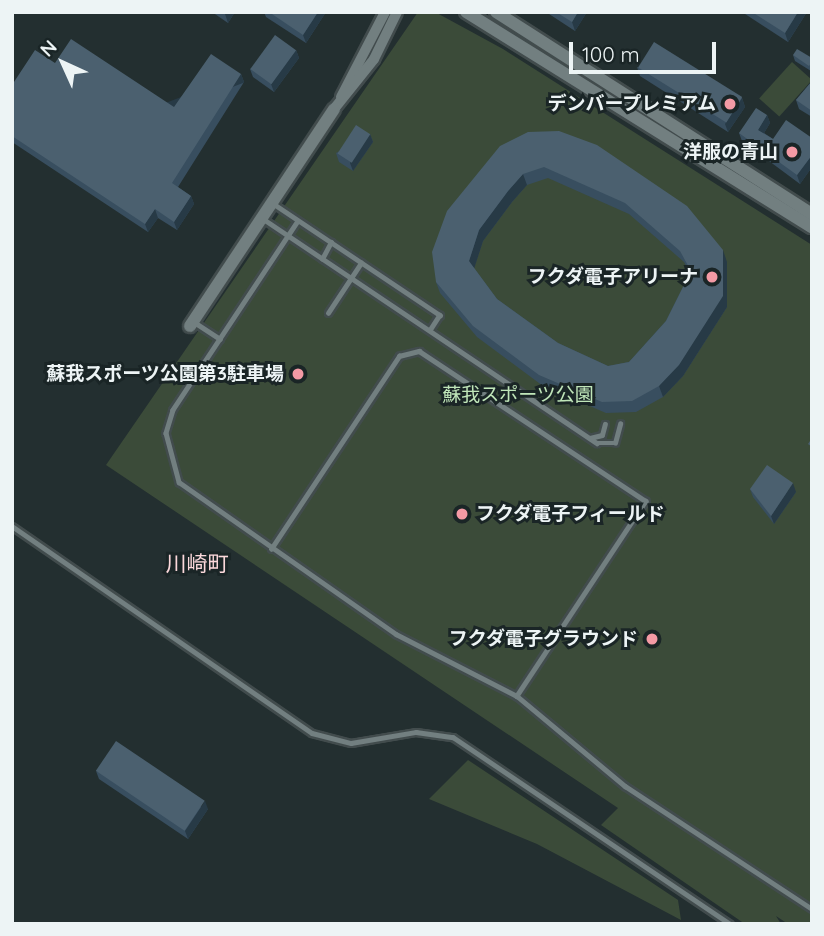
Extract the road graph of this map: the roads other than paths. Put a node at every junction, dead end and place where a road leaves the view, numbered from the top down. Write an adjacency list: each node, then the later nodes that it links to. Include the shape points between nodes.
1 (384, 12): 5 (street)
2 (397, 12): 6 (street)
3 (466, 12): 12 (street)
4 (496, 12): 9 (street)
5 (357, 57): 6 (street, via 361,66); 7 (street)
6 (370, 65): 7 (street)
7 (334, 109): 8 (street)
8 (272, 203): 10 (street); 11 (lane)
9 (812, 214)
10 (262, 218): 13 (lane); 19 (street)
11 (298, 221): 13 (lane); 14 (lane)
12 (812, 227)
13 (289, 236): 15 (lane); 21 (lane)
14 (331, 242): 15 (lane); 16 (lane)
15 (322, 259): 17 (lane)
16 (361, 263): 17 (lane); 20 (lane, via 439,315)
17 (352, 277): 18 (lane); 20 (lane)
18 (328, 313)
19 (192, 324): 21 (lane)
20 (430, 329): 24 (lane)
21 (220, 339): 26 (lane, via 173,410 166,433 169,458 197,499)
22 (605, 424): 24 (lane, via 601,435)
23 (620, 424): 24 (lane, via 612,445)
24 (590, 438)
25 (12, 526): 29 (lane, via 313,733 351,743 416,732 453,737)
26 (271, 549): 27 (lane, via 396,634); 27 (lane, via 399,356 419,351 646,500)
27 (517, 696): 28 (lane, via 625,786)
28 (812, 909)
29 (730, 924)

